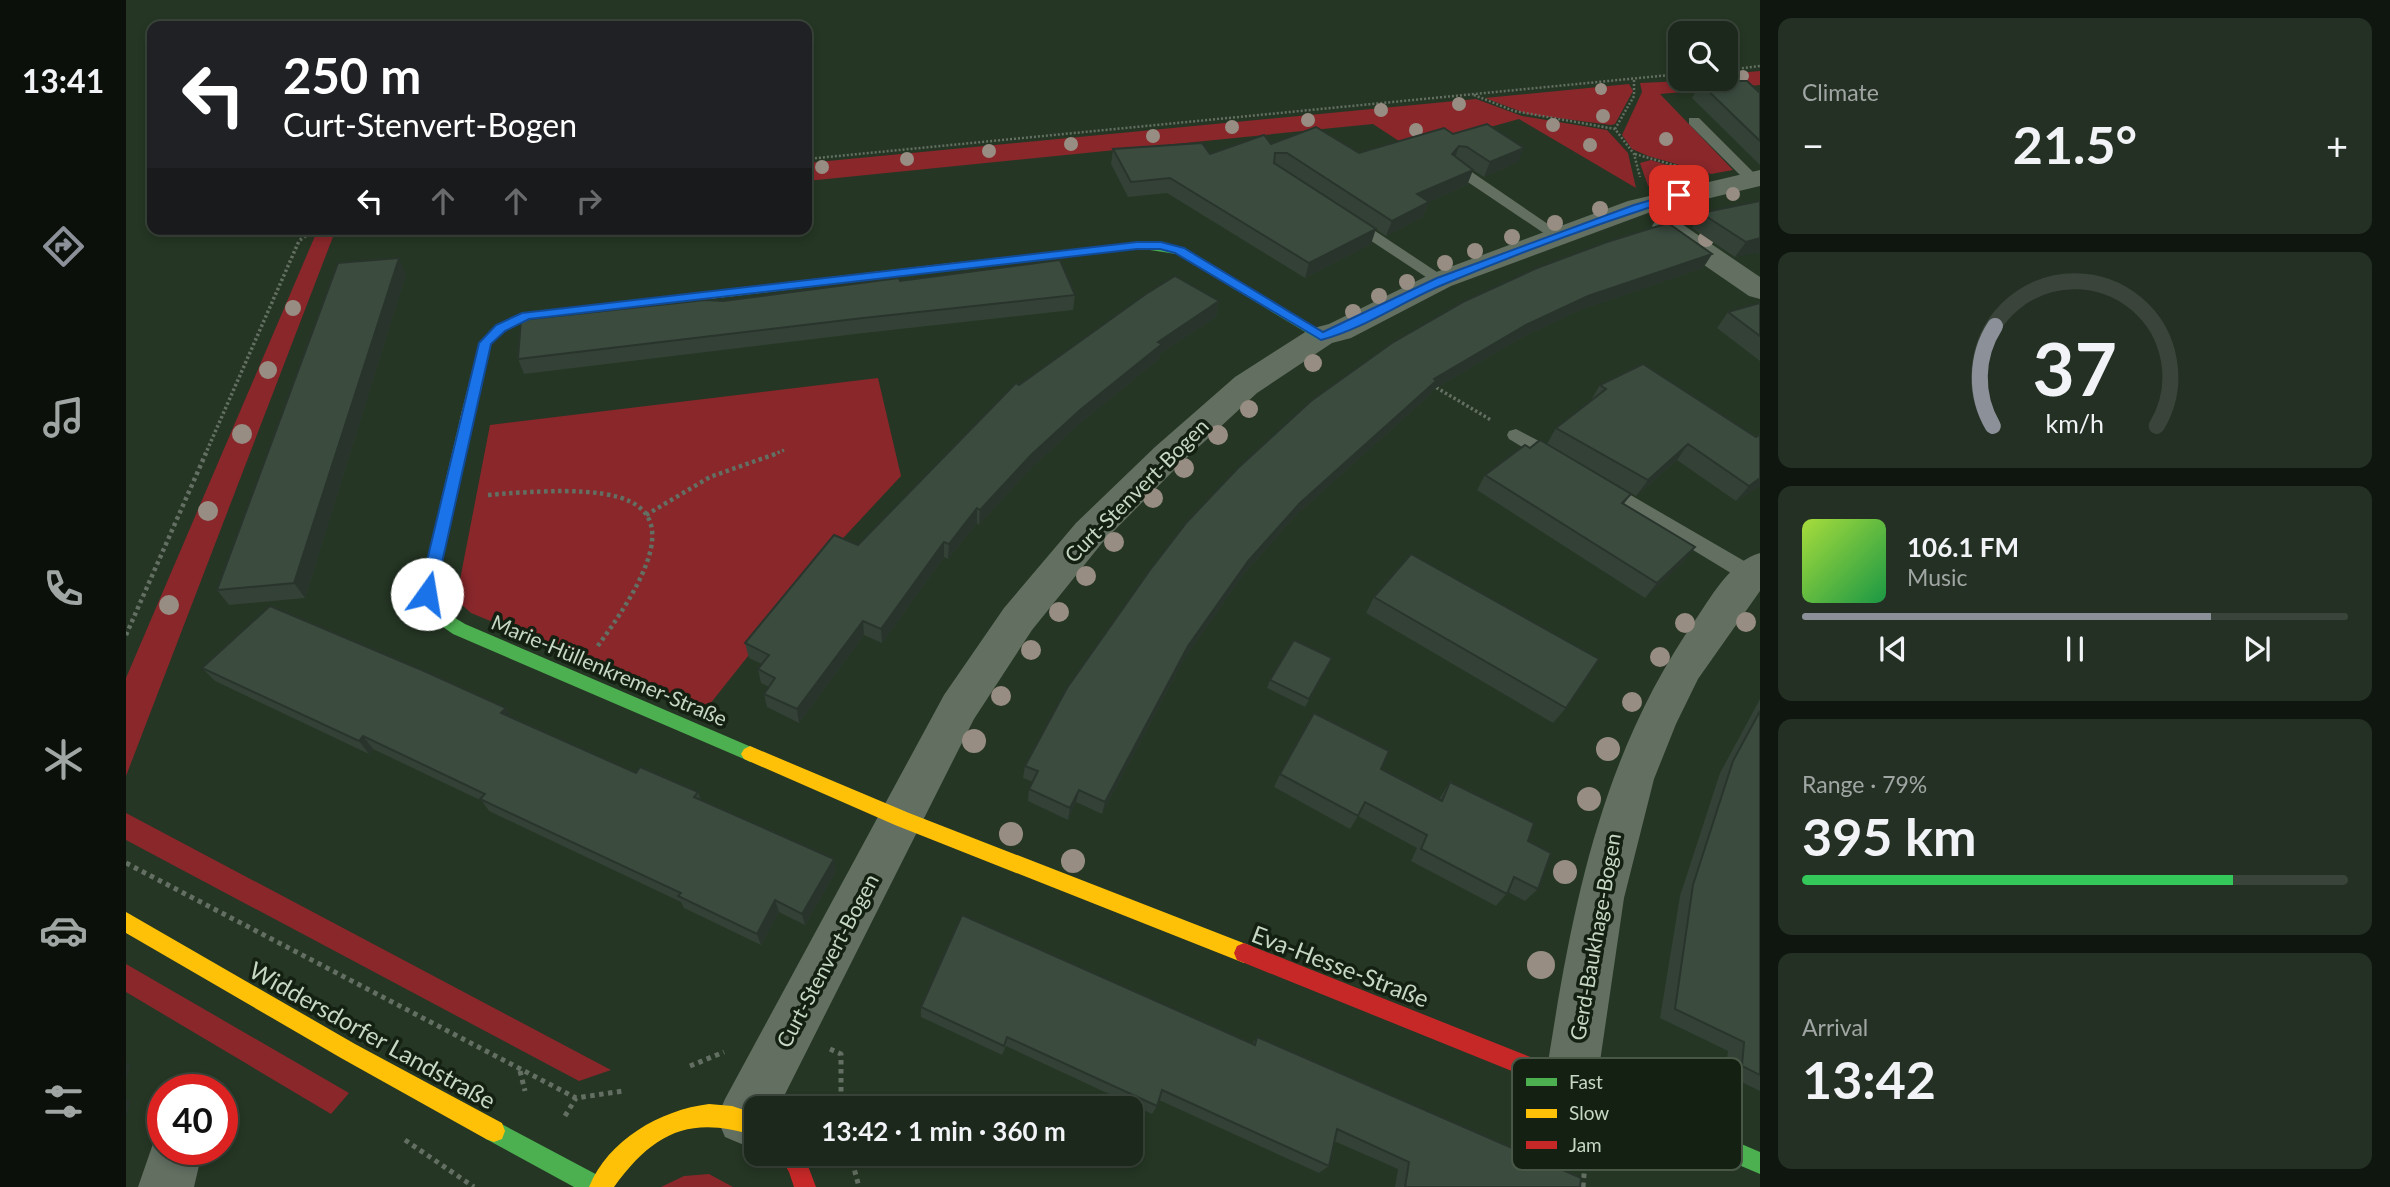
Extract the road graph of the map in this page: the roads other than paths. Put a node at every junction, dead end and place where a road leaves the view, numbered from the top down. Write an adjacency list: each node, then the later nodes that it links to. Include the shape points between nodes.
1 (1694, 121): 3 (lane, Curt-Stenvert-Bogen)
2 (1455, 167): 6 (lane)
3 (1757, 179): 4 (street, Curt-Stenvert-Bogen)
4 (1647, 204): 6 (street, Curt-Stenvert-Bogen); 8 (street)
5 (1336, 212): 7 (lane)
6 (1559, 237): 7 (street, Curt-Stenvert-Bogen)
7 (1441, 281): 9 (street, Curt-Stenvert-Bogen)
8 (1760, 290)
9 (1321, 336): 12 (street, Curt-Stenvert-Bogen, via 1246,385 1089,533 1018,620 959,707); 12 (street, Marie-Hüllenkremer-Straße, via 1179,251 1137,246 526,316 500,328 485,343 427,594 436,614 459,629)
10 (1516, 435): 11 (lane, Gerd-Baukhage-Bogen)
11 (1756, 571): 14 (street, Gerd-Baukhage-Bogen, via 1702,638 1656,716 1612,838)
12 (902, 819): 15 (street, Eva-Hesse-Straße); 16 (street, Curt-Stenvert-Bogen)
13 (126, 922): 21 (street, Widdersdorfer Landstraße, via 348,1051)
14 (1574, 1058)
15 (1512, 1059)
16 (763, 1096)
17 (744, 1120): 21 (street, via 713,1112 681,1118 621,1157)
18 (1742, 1155): 19 (street, Eva-Hesse-Straße)
19 (1760, 1163)
20 (799, 1166): 22 (street)
21 (598, 1187)
22 (805, 1187)

